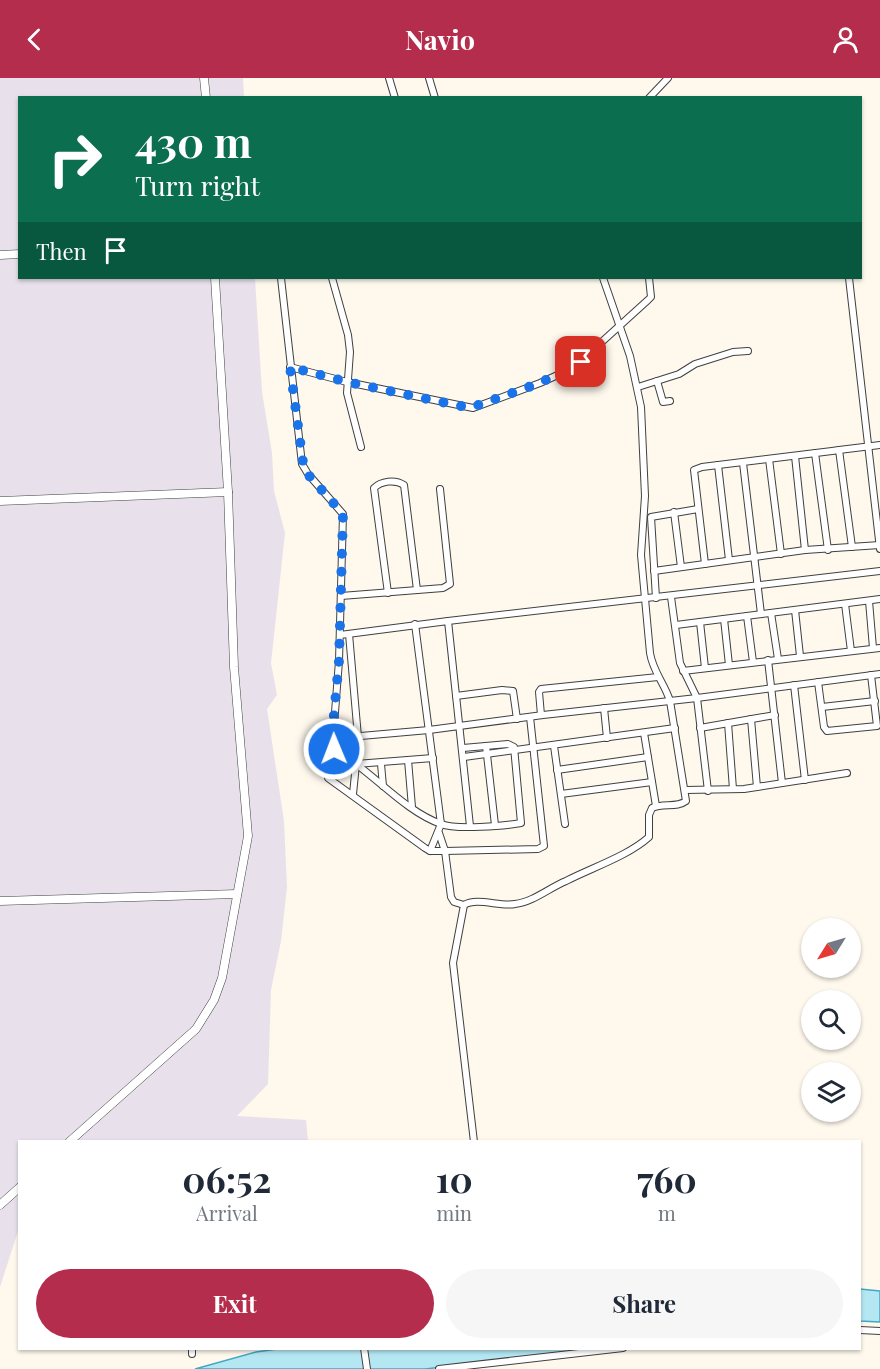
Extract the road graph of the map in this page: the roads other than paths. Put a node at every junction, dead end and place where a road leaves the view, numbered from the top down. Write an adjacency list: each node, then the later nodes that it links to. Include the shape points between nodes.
1 (204, 78): 5 (street)
2 (389, 78): 6 (street)
3 (429, 78): 7 (street)
4 (668, 78): 8 (street)
5 (206, 96)
6 (394, 96)
7 (434, 96)
8 (651, 96)
9 (18, 254): 10 (street)
10 (0, 255)
11 (215, 279): 34 (street)
12 (281, 279): 19 (street)
13 (332, 279): 21 (street, via 348,335)
14 (603, 279): 17 (street)
15 (649, 279): 17 (street, via 651,297)
16 (849, 279): 25 (street)
17 (621, 327): 21 (street, via 573,368 473,408); 22 (street)
18 (748, 351): 20 (street, via 695,364 681,374)
19 (290, 367): 21 (street); 52 (street, via 304,470 343,514)
20 (657, 381): 22 (street); 23 (street, via 663,402)
21 (347, 382): 26 (street)
22 (638, 387): 56 (street, via 643,426 645,496 640,555)
23 (670, 401)
24 (880, 445): 25 (street)
25 (868, 446): 27 (street); 38 (street)
26 (361, 447)
27 (839, 450): 28 (street); 39 (street)
28 (815, 453): 29 (street); 40 (street)
29 (795, 456): 30 (street); 41 (street)
30 (770, 459): 31 (street); 42 (street)
31 (743, 463): 32 (street); 43 (street)
32 (718, 465): 36 (street, via 694,470); 44 (street)
33 (440, 489): 50 (street, via 450,584)
34 (228, 492): 35 (street); 138 (street, via 234,667 248,836)
35 (0, 501)
36 (698, 508): 37 (street); 45 (street)
37 (674, 512): 46 (street); 47 (street, via 655,515 650,520)
38 (880, 546): 39 (street)
39 (852, 547): 40 (street)
40 (828, 549): 41 (street)
41 (805, 550): 42 (street)
42 (781, 554): 43 (street)
43 (756, 557): 44 (street); 49 (street)
44 (729, 560): 45 (street)
45 (705, 564): 46 (street)
46 (681, 567): 47 (street)
47 (654, 571): 54 (street)
48 (880, 571): 49 (street)
49 (759, 585): 53 (street); 61 (street)
50 (417, 590): 51 (street); 51 (street, via 404,485 396,481 374,488)
51 (388, 593): 52 (street)
52 (341, 596): 69 (street)
53 (671, 597): 54 (street); 67 (street)
54 (656, 598): 56 (street)
55 (880, 599): 57 (street)
56 (645, 600): 64 (street); 81 (street, via 650,653)
57 (869, 601): 58 (street); 70 (street)
58 (845, 604): 59 (street); 71 (street)
59 (795, 610): 60 (street); 72 (street)
60 (771, 613): 61 (street); 73 (street)
61 (761, 614): 62 (street)
62 (747, 616): 63 (street); 75 (street)
63 (724, 619): 65 (street); 76 (street)
64 (448, 621): 66 (street); 85 (street)
65 (700, 622): 67 (street); 77 (street)
66 (415, 624): 68 (street); 100 (street)
67 (676, 625): 78 (street)
68 (349, 634): 69 (street); 102 (street)
69 (340, 635): 103 (street, via 333,725)
70 (877, 648): 71 (street)
71 (851, 651): 72 (street)
72 (800, 656): 73 (street)
73 (778, 659): 74 (street)
74 (768, 660): 75 (street); 84 (street)
75 (753, 662): 76 (street)
76 (729, 665): 77 (street)
77 (705, 668): 78 (street)
78 (683, 671): 86 (street)
79 (880, 674): 80 (street)
80 (871, 675): 82 (street); 88 (street)
81 (657, 677): 87 (street); 91 (street, via 541,689)
82 (818, 682): 83 (street); 89 (street)
83 (794, 685): 84 (street); 119 (street)
84 (772, 688): 86 (street); 92 (street)
85 (456, 696): 94 (street, via 513,691); 97 (street)
86 (697, 698): 87 (street); 99 (street)
87 (670, 701): 90 (street); 98 (street)
88 (875, 701): 89 (street); 89 (street, via 877,726 835,732 825,729)
89 (822, 707)
90 (604, 708): 91 (street); 104 (street)
91 (541, 715): 93 (street)
92 (775, 715): 95 (street); 121 (street)
93 (530, 717): 94 (street); 108 (street)
94 (517, 719): 97 (street)
95 (751, 719): 96 (street); 123 (street)
96 (728, 723): 99 (street); 124 (street)
97 (459, 726): 100 (street); 107 (street)
98 (675, 728): 101 (street); 128 (street)
99 (700, 728): 125 (street)
100 (429, 730): 102 (street); 113 (street)
101 (644, 733): 104 (street); 112 (street)
102 (358, 737): 103 (street)
103 (339, 738): 126 (street, via 328,756 328,778)
104 (607, 738): 106 (street)
105 (486, 746): 107 (street); 109 (street, via 511,744); 110 (street)
106 (554, 746): 108 (street); 117 (street)
107 (463, 748): 111 (street)
108 (535, 748): 109 (street); 137 (street, via 544,846)
109 (514, 751): 110 (street); 133 (street, via 521,822)
110 (487, 755): 111 (street); 133 (street)
111 (464, 757): 134 (street)
112 (648, 757): 117 (street); 120 (street)
113 (433, 758): 114 (street); 131 (street)
114 (408, 760): 116 (street); 130 (street)
115 (357, 764): 116 (street); 122 (street); 126 (street)
116 (381, 764): 122 (street)
117 (557, 770): 127 (street)
118 (847, 773): 119 (street)
119 (805, 780): 121 (street)
120 (652, 782): 127 (street); 129 (street)
121 (782, 783): 123 (street)
122 (383, 786): 130 (street)
123 (757, 787): 124 (street)
124 (733, 789): 125 (street)
125 (708, 791): 128 (street)
126 (353, 794): 136 (street)
127 (561, 794): 132 (street)
128 (685, 796): 129 (street, via 682,804)
129 (656, 806): 140 (street, via 650,811 647,839 589,872 524,902)
130 (412, 807): 131 (street)
131 (441, 824): 134 (street); 135 (street)
132 (565, 824)
133 (495, 825): 134 (street)
134 (470, 826)
135 (439, 833): 136 (street); 137 (street)
136 (430, 851): 137 (street)
137 (445, 851): 140 (street, via 451,897)
138 (237, 894): 139 (street); 141 (street, via 222,978 196,1029)
139 (0, 900)
140 (464, 904): 142 (street, via 453,963)
141 (71, 1140)
142 (474, 1140)
143 (18, 1189): 144 (street)
144 (0, 1205)
145 (861, 1330): 146 (street)
146 (880, 1331)
147 (364, 1350): 149 (street)
148 (605, 1350): 150 (street)
149 (367, 1369)
150 (439, 1369)

